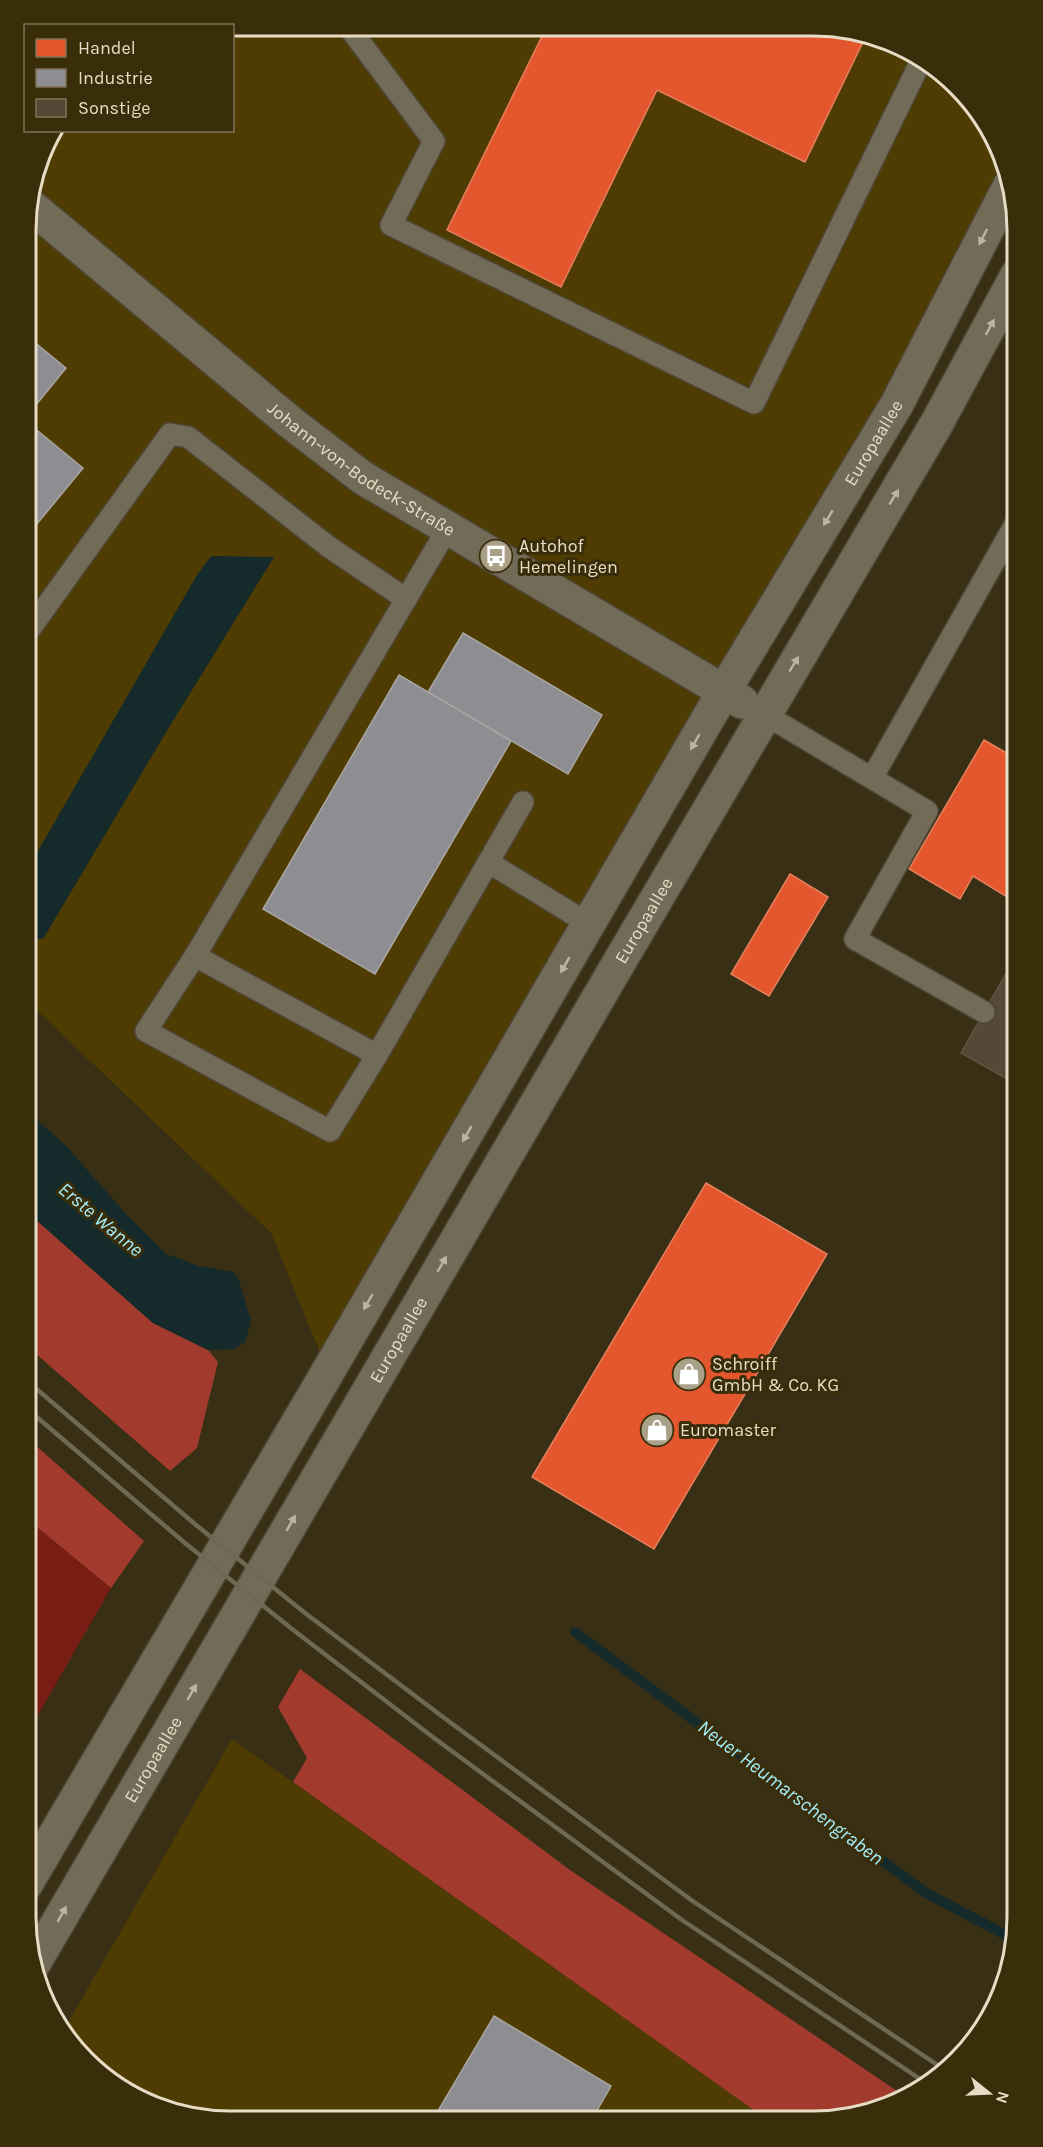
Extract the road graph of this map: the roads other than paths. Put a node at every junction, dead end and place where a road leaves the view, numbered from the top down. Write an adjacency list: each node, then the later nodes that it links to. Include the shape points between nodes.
1 (356, 36): 2 (lane, via 435,141 391,225 754,403)
2 (918, 67)
3 (1004, 197): 10 (street, Europaallee, one-way to 10, via 897,404)
4 (37, 211): 6 (street, Johann-von-Bodeck-Straße, via 290,422 363,478)
5 (1007, 294): 11 (street, Europaallee, one-way to 5, via 938,423)
6 (448, 528): 8 (lane); 10 (street, Johann-von-Bodeck-Straße)
7 (1007, 539): 12 (lane)
8 (406, 599): 9 (lane, via 329,547 188,437 170,434); 16 (lane)
9 (36, 620)
10 (724, 692): 11 (street); 15 (street, Europaallee, one-way to 15)
11 (764, 714): 12 (lane); 20 (street, Europaallee, one-way to 11)
12 (872, 778): 17 (lane, via 927,812 855,939)
13 (523, 802): 14 (lane)
14 (488, 862): 15 (lane); 18 (lane)
15 (589, 924): 19 (street, Europaallee, one-way to 19)
16 (195, 956): 18 (lane); 18 (lane, via 146,1031 330,1131)
17 (984, 1012)
18 (377, 1055)
19 (36, 1867)
20 (40, 1953)

